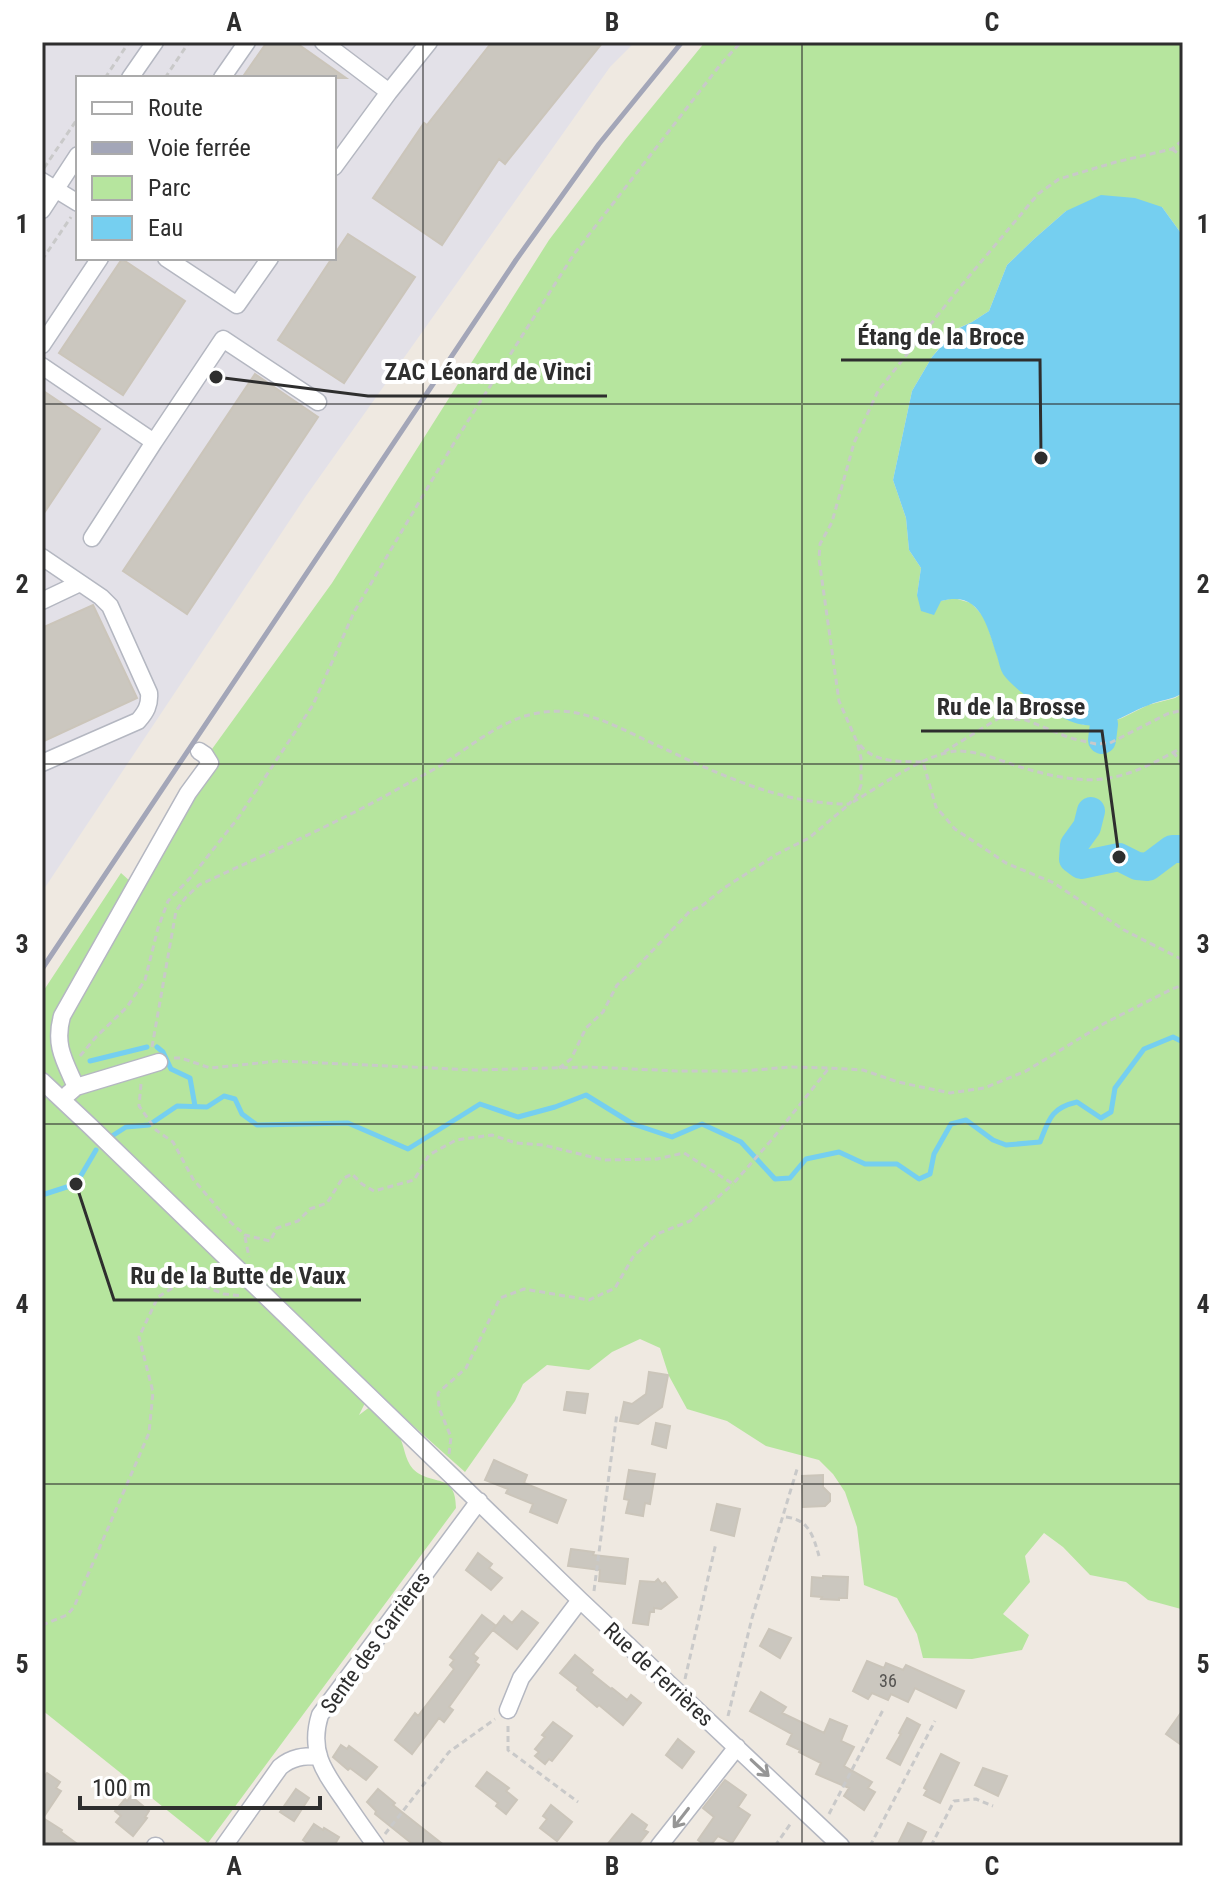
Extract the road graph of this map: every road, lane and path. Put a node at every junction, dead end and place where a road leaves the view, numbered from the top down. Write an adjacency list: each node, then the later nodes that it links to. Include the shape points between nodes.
1 (129, 42): 8 (path)
2 (155, 42): 9 (street)
3 (189, 42): 10 (path)
4 (247, 42): 11 (street)
5 (323, 42): 12 (street)
6 (429, 42): 12 (street)
7 (741, 42): 50 (path, via 574,254 354,612 313,705 238,818 168,901 145,980)
8 (106, 76)
9 (131, 76)
10 (166, 76)
11 (223, 76)
12 (389, 92): 18 (street)
13 (76, 121): 19 (path)
14 (1183, 140): 15 (path)
15 (1172, 149): 17 (path); 36 (path, via 1059,179 1038,194 878,391 854,443 819,559 839,701)
16 (76, 157): 20 (street)
17 (1183, 157)
18 (336, 164)
19 (42, 171)
20 (48, 185): 21 (street); 22 (street)
21 (42, 210)
22 (74, 210): 23 (path)
23 (42, 260)
24 (99, 260): 27 (street)
25 (169, 260): 26 (street, via 237,305)
26 (269, 260)
27 (42, 345)
28 (42, 366): 30 (street)
29 (318, 402): 30 (street, via 223,339)
30 (154, 442): 31 (street)
31 (92, 538)
32 (42, 557): 33 (street)
33 (80, 583): 34 (street); 42 (street, via 110,606 150,703 138,721)
34 (42, 601)
35 (1183, 710): 40 (path, via 1110,743 1096,744 1026,720 999,718)
36 (857, 742): 41 (path, via 866,753 885,760); 44 (path, via 861,785)
37 (1183, 747): 39 (path)
38 (199, 751): 50 (street, via 210,763 62,1016 58,1047)
39 (1173, 752): 40 (path, via 1110,778 1082,780 1046,775 984,755); 43 (path)
40 (939, 754): 41 (path)
41 (923, 762): 44 (path); 45 (path, via 936,807 955,829 1006,863 1054,883 1124,930)
42 (42, 763)
43 (1183, 765)
44 (849, 804): 47 (path, via 765,792 601,719 553,711 522,717 374,802 199,885 186,897 176,911 151,1054); 48 (path, via 809,838 690,911 617,985 571,1059)
45 (1183, 960)
46 (1183, 985): 49 (path, via 1105,1023 1026,1071 984,1088 950,1093 863,1070)
47 (158, 1062): 48 (path, via 181,1058 210,1068 279,1061 475,1070); 52 (street); 54 (path, via 139,1106 156,1130 173,1142 193,1179 228,1220 245,1235 270,1241 277,1228 327,1203 342,1179 352,1174 374,1191 414,1180 429,1155 456,1140 492,1135 604,1160 684,1153)
48 (559, 1068): 49 (path)
49 (829, 1068): 54 (path)
50 (68, 1070): 52 (street)
51 (42, 1081): 53 (street, Rue de Ferrières)
52 (76, 1087): 53 (street)
53 (61, 1100): 55 (street, Rue de Ferrières)
54 (733, 1184): 57 (path, via 690,1221 657,1234 633,1257 615,1288 589,1300 524,1289 500,1298 466,1368 438,1393 451,1437 451,1452)
55 (260, 1291): 57 (street, Rue de Ferrières); 64 (path, via 224,1294 193,1282 158,1297 139,1337 153,1392 149,1433 74,1607)
56 (617, 1413): 63 (path)
57 (441, 1464): 59 (street, Rue de Ferrières)
58 (798, 1466): 60 (path)
59 (479, 1501): 63 (street, Rue de Ferrières); 71 (street, Sente des Carrières, via 320,1715)
60 (785, 1517): 62 (path, via 797,1519 813,1534); 69 (path)
61 (716, 1543): 65 (path, via 686,1678)
62 (819, 1556)
63 (586, 1605): 65 (street, Rue de Ferrières); 66 (street, via 521,1678)
64 (42, 1625)
65 (677, 1691): 69 (street, Rue de Ferrières)
66 (508, 1710): 72 (path, via 508,1750); 76 (path, via 449,1752)
67 (883, 1710): 75 (path)
68 (935, 1721): 81 (path)
69 (723, 1733): 70 (street, Rue de Ferrières)
70 (737, 1747): 74 (street, Rue de Ferrières, one-way to 74); 78 (street, one-way to 78)
71 (319, 1756): 76 (street, via 322,1768); 77 (street, via 290,1759 280,1767)
72 (578, 1802)
73 (993, 1806): 82 (path, via 976,1799 954,1801)
74 (802, 1808): 75 (street, Rue de Ferrières); 79 (path)
75 (824, 1829): 80 (street, Rue de Ferrières)
76 (380, 1841)
77 (224, 1846)
78 (659, 1846)
79 (775, 1846)
80 (841, 1846)
81 (870, 1846)
82 (931, 1846)

